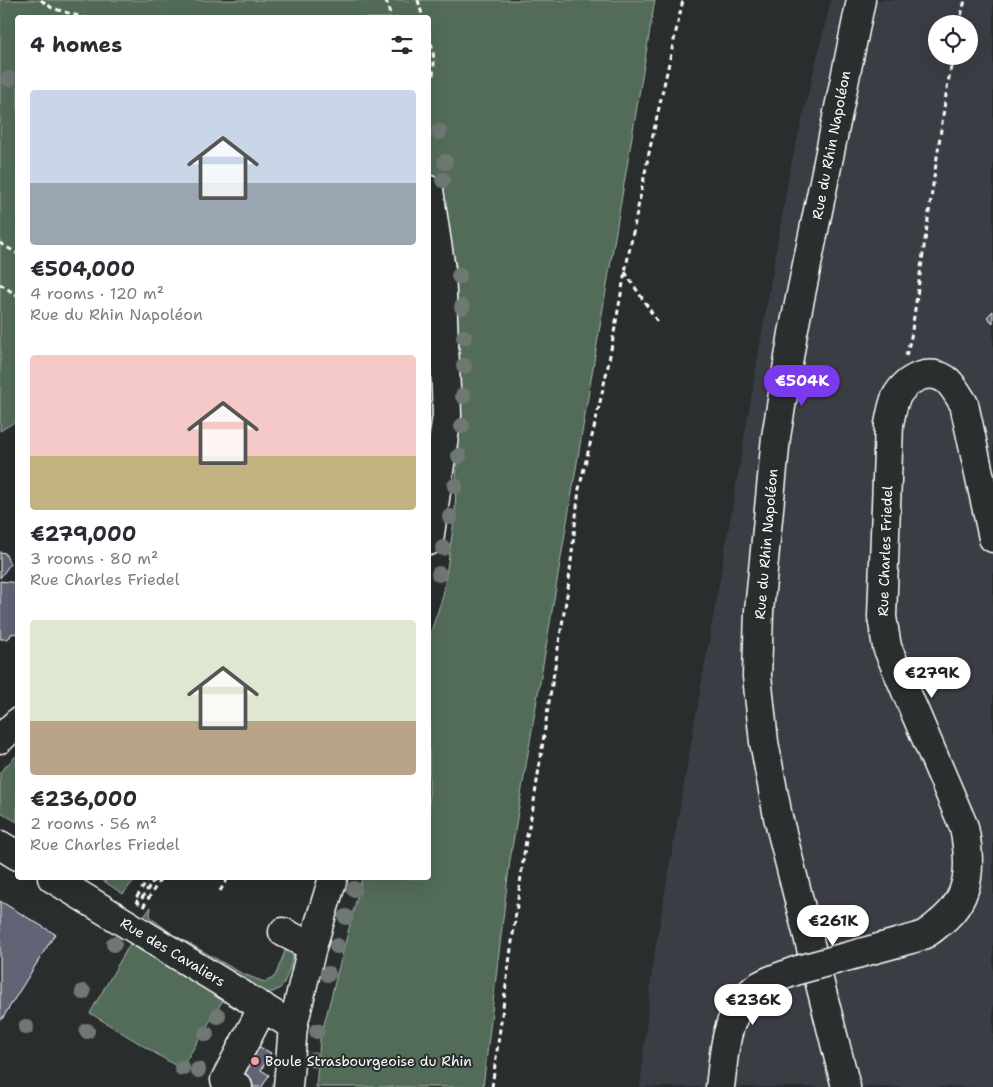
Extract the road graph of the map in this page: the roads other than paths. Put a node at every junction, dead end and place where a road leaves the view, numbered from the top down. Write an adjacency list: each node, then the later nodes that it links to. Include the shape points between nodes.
1 (861, 0): 18 (street, Rue du Rhin Napoléon, via 793,333 776,437 760,602 757,676 764,742 778,817)
2 (431, 203): 3 (street, via 441,270 447,414)
3 (431, 527)
4 (993, 538): 17 (street, Rue Charles Friedel, bridge, via 964,404 947,381 915,365 915,378 897,396 889,424 882,617 887,647 964,827 968,849 966,887 950,915 922,936 798,970 757,987 730,1023)
5 (15, 725): 6 (street)
6 (0, 739)
7 (0, 845): 8 (street)
8 (15, 854)
9 (55, 880): 13 (street, Rue des Cavaliers, via 110,922)
10 (332, 880): 12 (street)
11 (283, 932): 12 (street)
12 (312, 947): 14 (street)
13 (263, 1007): 14 (street, Rue des Cavaliers); 15 (street, via 225,1080)
14 (293, 1026): 16 (street)
15 (238, 1087)
16 (288, 1087)
17 (720, 1087)
18 (846, 1087)

